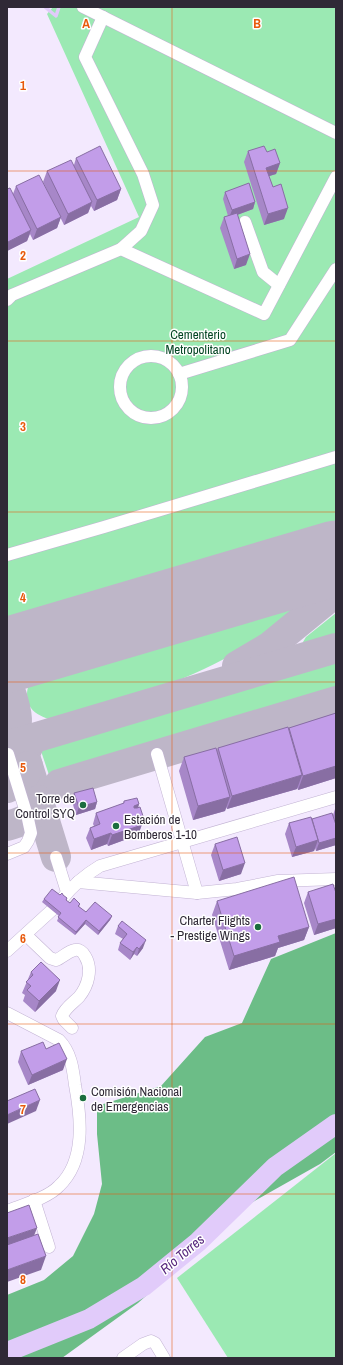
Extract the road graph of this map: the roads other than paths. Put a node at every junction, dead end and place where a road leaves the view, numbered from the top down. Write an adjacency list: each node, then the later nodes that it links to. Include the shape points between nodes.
1 (83, 7): 2 (street)
2 (103, 17): 3 (street); 6 (street, via 85,57 143,174 153,204 141,231)
3 (336, 133)
4 (336, 178): 8 (street)
5 (246, 222): 8 (street, via 263,272)
6 (121, 249): 8 (street, via 264,314); 9 (street, via 12,295)
7 (336, 270): 10 (street, via 290,340)
8 (279, 285)
9 (7, 300)
10 (179, 374): 10 (street, via 173,365 163,358 152,356 131,363 120,383 125,404 144,417 166,413 175,406 180,396 182,385)
11 (336, 457): 12 (street)
12 (7, 555)
13 (8, 754): 17 (street, via 31,833 24,847)
14 (157, 754): 16 (street)
15 (336, 797): 16 (street)
16 (182, 842): 20 (street, via 100,866); 21 (street)
17 (7, 854)
18 (56, 857): 20 (street, via 65,895)
19 (336, 878): 21 (street, via 278,881)
20 (78, 882): 21 (street)
21 (197, 893)
22 (52, 910): 23 (street)
23 (26, 935): 24 (street); 26 (street, via 50,958 56,960 80,950 87,960 89,972 85,988 62,1016)
24 (7, 951)
25 (7, 1013): 27 (street, via 65,1045 70,1055 79,1108 80,1130 74,1165 59,1187)
26 (72, 1028)
27 (34, 1200): 28 (street); 29 (street)
28 (7, 1211)
29 (50, 1247)
30 (123, 1358): 31 (street, via 151,1341)
31 (164, 1358)

